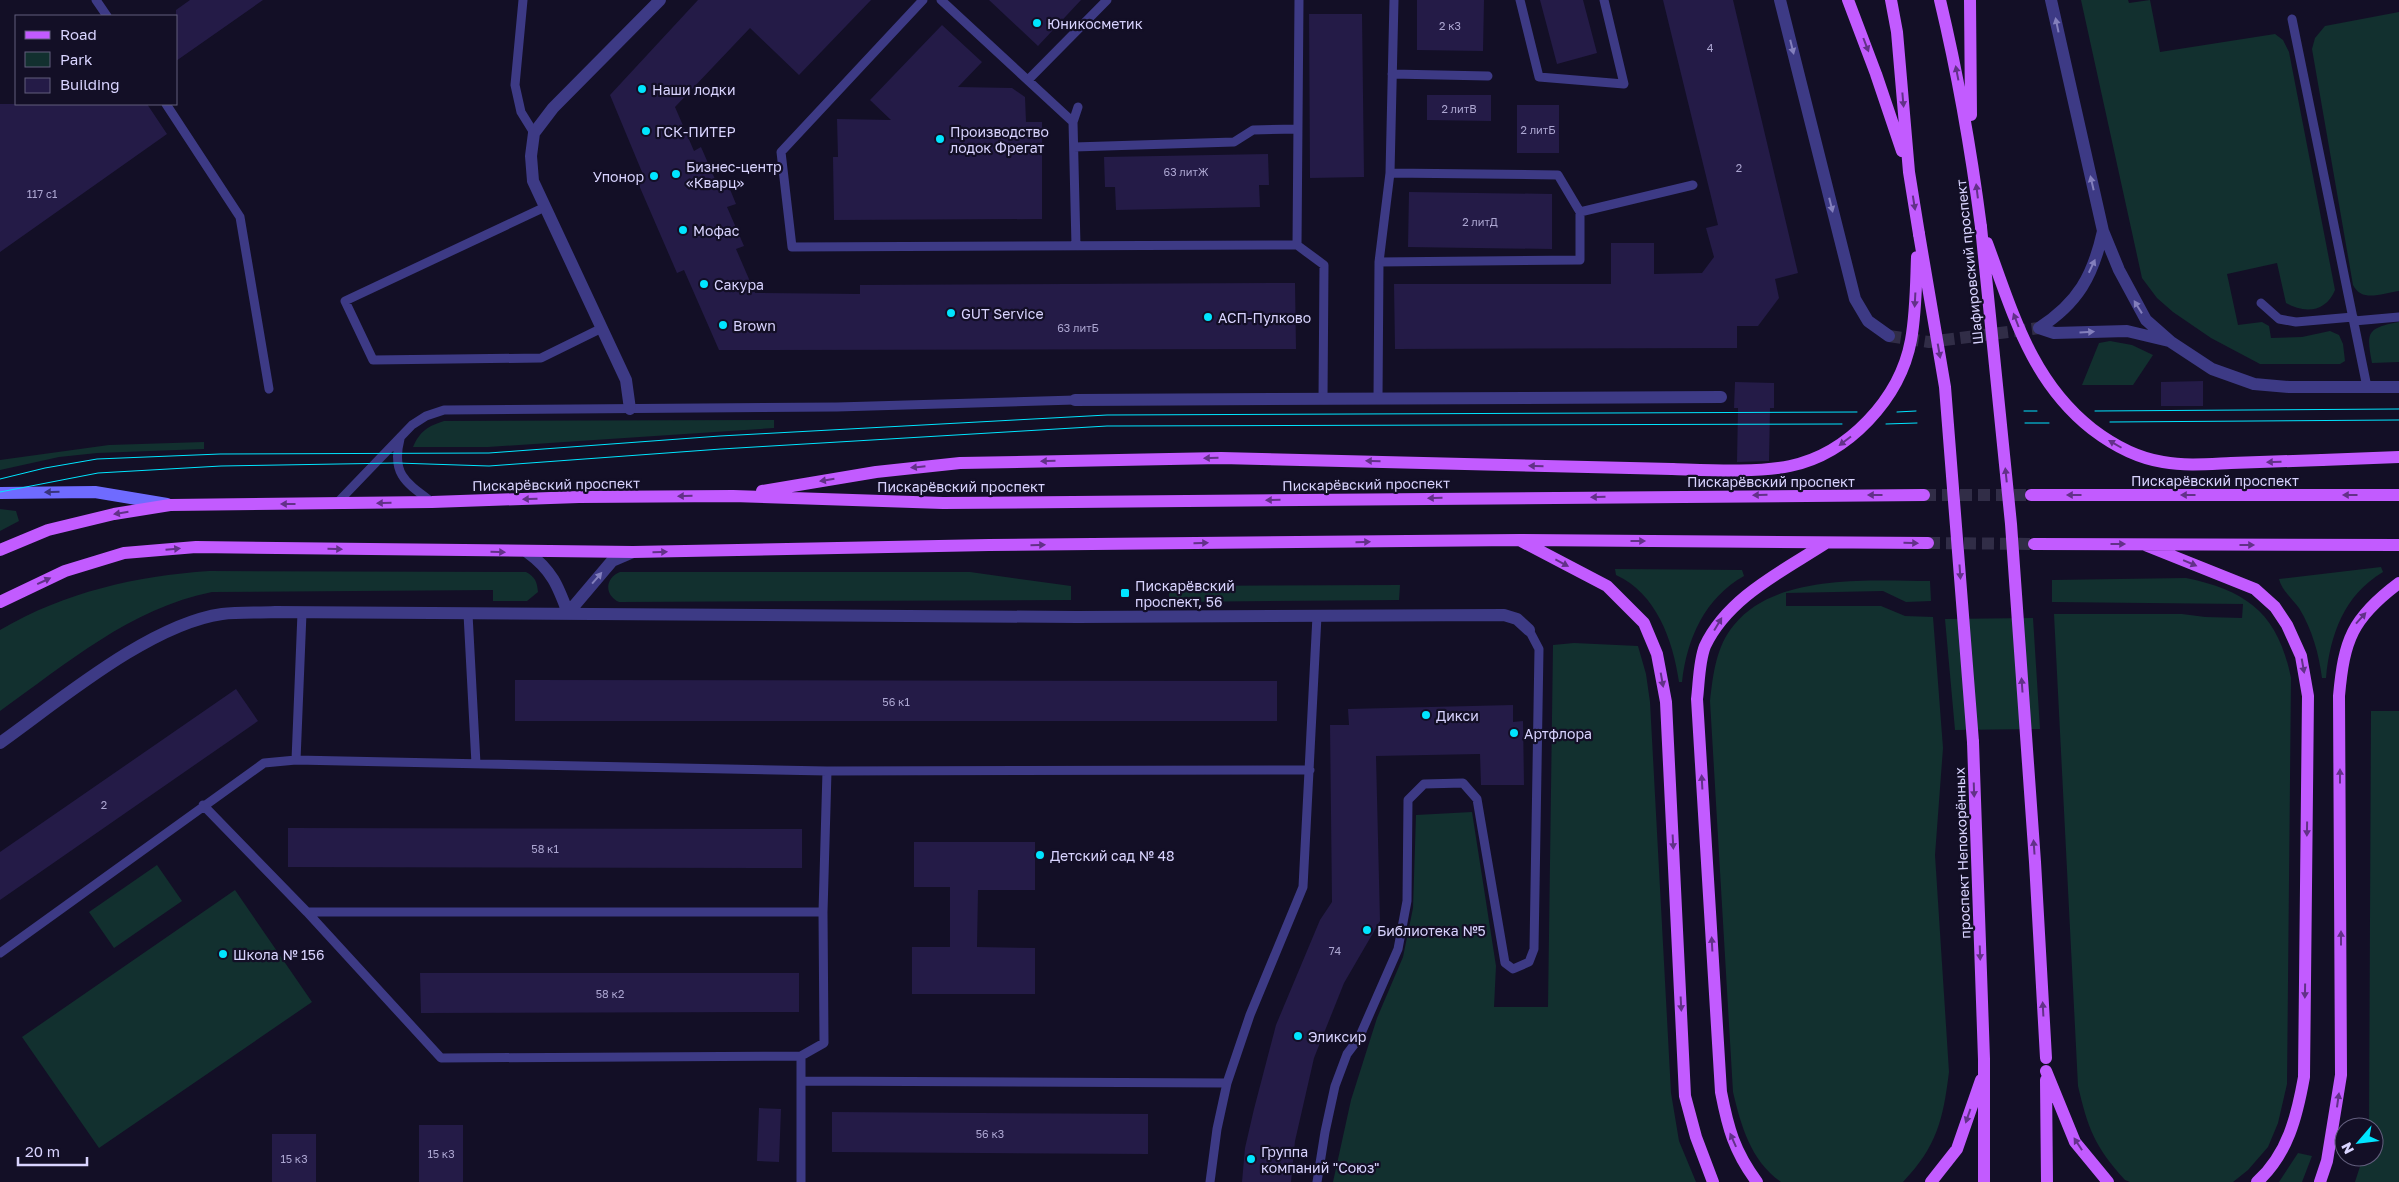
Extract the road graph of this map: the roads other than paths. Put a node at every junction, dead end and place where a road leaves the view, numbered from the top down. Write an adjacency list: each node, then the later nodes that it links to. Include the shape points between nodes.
1 (96, 0): 17 (lane)
2 (523, 0): 26 (lane, via 515,85 521,112)
3 (660, 0): 26 (street, via 552,108)
4 (923, 0): 38 (lane, via 782,152 792,247)
5 (941, 0): 21 (lane)
6 (1107, 0): 21 (lane)
7 (1299, 0): 25 (lane)
8 (1394, 0): 19 (lane)
9 (1520, 0): 10 (lane, via 1539,77 1624,84)
10 (1604, 0)
11 (1780, 0): 44 (street, one-way to 44, via 1854,299 1868,321)
12 (1848, 0): 29 (main road, one-way to 29)
13 (1891, 0): 29 (main road, one-way to 29, via 1897,32)
14 (1940, 0): 28 (main road, Шафировский проспект, one-way to 14)
15 (1970, 0): 28 (main road)
16 (2051, 0): 35 (street, one-way to 16)
17 (106, 15)
18 (2292, 19): 42 (lane)
19 (1392, 74): 20 (lane); 30 (lane)
20 (1488, 76)
21 (1028, 80): 24 (lane)
22 (167, 105): 48 (lane, via 240,217)
23 (1078, 106): 24 (lane)
24 (1073, 122): 27 (lane)
25 (1298, 129): 27 (lane, via 1253,130 1234,142); 37 (lane)
26 (534, 133): 32 (street, via 531,156 533,181)
27 (1074, 147): 38 (lane)
28 (1972, 155): 34 (main road, Шафировский проспект, one-way to 28)
29 (1909, 172): 36 (main road, one-way to 36)
30 (1390, 173): 33 (lane, via 1558,176); 39 (lane)
31 (1693, 185): 33 (lane)
32 (545, 207): 43 (street); 43 (lane, via 345,301 373,360 541,358)
33 (1580, 212): 39 (lane, via 1580,260)
34 (1981, 227): 55 (main road, one-way to 34, bridge, via 2189,465 2143,457 2121,448 2057,397 2039,371); 91 (main road, Шафировский проспект, one-way to 34, bridge, via 2011,524)
35 (2103, 231): 45 (street, one-way to 35, via 2146,320 2131,296); 45 (street, via 2098,253 2077,296 2061,314 2039,328 2054,333 2127,331)
36 (1919, 234): 60 (main road, one-way to 60, bridge, via 1910,342 1903,365 1882,403 1848,440 1821,456 1789,466 1672,469 1221,458 960,463 876,472); 90 (main road, проспект Непокорённых, one-way to 90, bridge, via 1945,387 1957,523 1973,742)
37 (1297, 245): 38 (lane); 51 (lane, via 1324,265)
38 (1076, 246)
39 (1379, 262): 50 (lane)
40 (2261, 303): 42 (lane, via 2279,319 2296,322)
41 (2399, 318): 42 (lane)
42 (2354, 319): 47 (lane)
43 (602, 328): 53 (street, via 626,380)
44 (1890, 336)
45 (2172, 342): 47 (street, via 2212,369 2254,384)
46 (2399, 386): 47 (street)
47 (2366, 387)
48 (270, 389)
49 (1721, 397): 50 (street)
50 (1378, 398): 51 (street)
51 (1323, 399): 52 (street)
52 (1075, 400): 53 (lane)
53 (630, 410): 54 (lane, via 444,410 426,416)
54 (400, 438): 61 (lane, via 397,458 400,474 408,485); 62 (lane)
55 (2399, 458)
56 (0, 493): 63 (main road, Пискарёвский проспект, one-way to 56, via 94,492)
57 (1924, 495): 60 (main road, Пискарёвский проспект, one-way to 60, via 953,503)
58 (2030, 495): 59 (main road, Пискарёвский проспект, one-way to 58)
59 (2399, 495)
60 (733, 496): 61 (main road, Пискарёвский проспект, one-way to 61)
61 (432, 502): 62 (main road, Пискарёвский проспект, one-way to 62)
62 (336, 503): 63 (main road, Пискарёвский проспект, one-way to 63)
63 (170, 505): 70 (main road, one-way to 70, via 48,530)
64 (1519, 540): 65 (main road, one-way to 65); 72 (main road, one-way to 64); 97 (main road, one-way to 97, via 1607,586 1644,623 1657,654 1666,702 1685,1096)
65 (1827, 542): 66 (main road, one-way to 66); 98 (main road, one-way to 65, via 1729,1134 1721,1092 1697,699 1704,648 1722,617 1756,588)
66 (1928, 543)
67 (2034, 544): 68 (main road, one-way to 68)
68 (2145, 545): 69 (main road, one-way to 69); 103 (main road, one-way to 103, via 2254,589 2275,607 2301,656 2308,696 2304,1077 2297,1114 2284,1150)
69 (2399, 545)
70 (0, 550)
71 (527, 552): 72 (main road); 74 (main road, one-way to 71, via 65,571 124,553 196,547); 77 (street, via 544,564 558,585)
72 (634, 552): 77 (street, one-way to 72, via 612,561)
73 (2399, 583): 104 (main road, one-way to 73, via 2327,1161 2341,1075 2339,696 2342,658 2355,625 2380,597)
74 (0, 602)
75 (302, 613): 76 (street); 80 (street, via 221,614 196,620 147,642); 81 (lane)
76 (468, 614): 77 (street); 82 (lane)
77 (568, 614): 78 (street)
78 (1317, 616): 79 (street, via 1504,615 1517,619); 83 (lane)
79 (1529, 630): 96 (lane, via 1539,649 1534,949 1529,962 1513,969 1505,963 1477,799 1462,783 1424,784 1408,800 1407,901 1398,949 1335,1086)
80 (0, 743)
81 (296, 760): 82 (lane); 85 (lane, via 264,762)
82 (476, 764): 84 (lane)
83 (1310, 770): 84 (lane); 93 (lane, via 1304,887 1250,1015)
84 (827, 771): 87 (lane)
85 (203, 805): 86 (lane); 88 (lane)
86 (307, 912): 87 (lane); 89 (lane, via 441,1058)
87 (823, 912): 89 (lane, via 824,1043)
88 (0, 953)
89 (801, 1056): 92 (lane)
90 (1984, 1065): 99 (main road, one-way to 99, via 1957,1149); 100 (main road, проспект Непокорённых)
91 (2046, 1071): 101 (main road); 102 (main road, one-way to 91, via 2075,1142)
92 (801, 1081): 93 (lane); 94 (lane)
93 (1228, 1083): 95 (lane, via 1217,1129)
94 (801, 1182)
95 (1210, 1182)
96 (1317, 1182)
97 (1713, 1182)
98 (1756, 1182)
99 (1931, 1182)
100 (1984, 1182)
101 (2047, 1182)
102 (2108, 1182)
103 (2257, 1182)
104 (2320, 1182)

